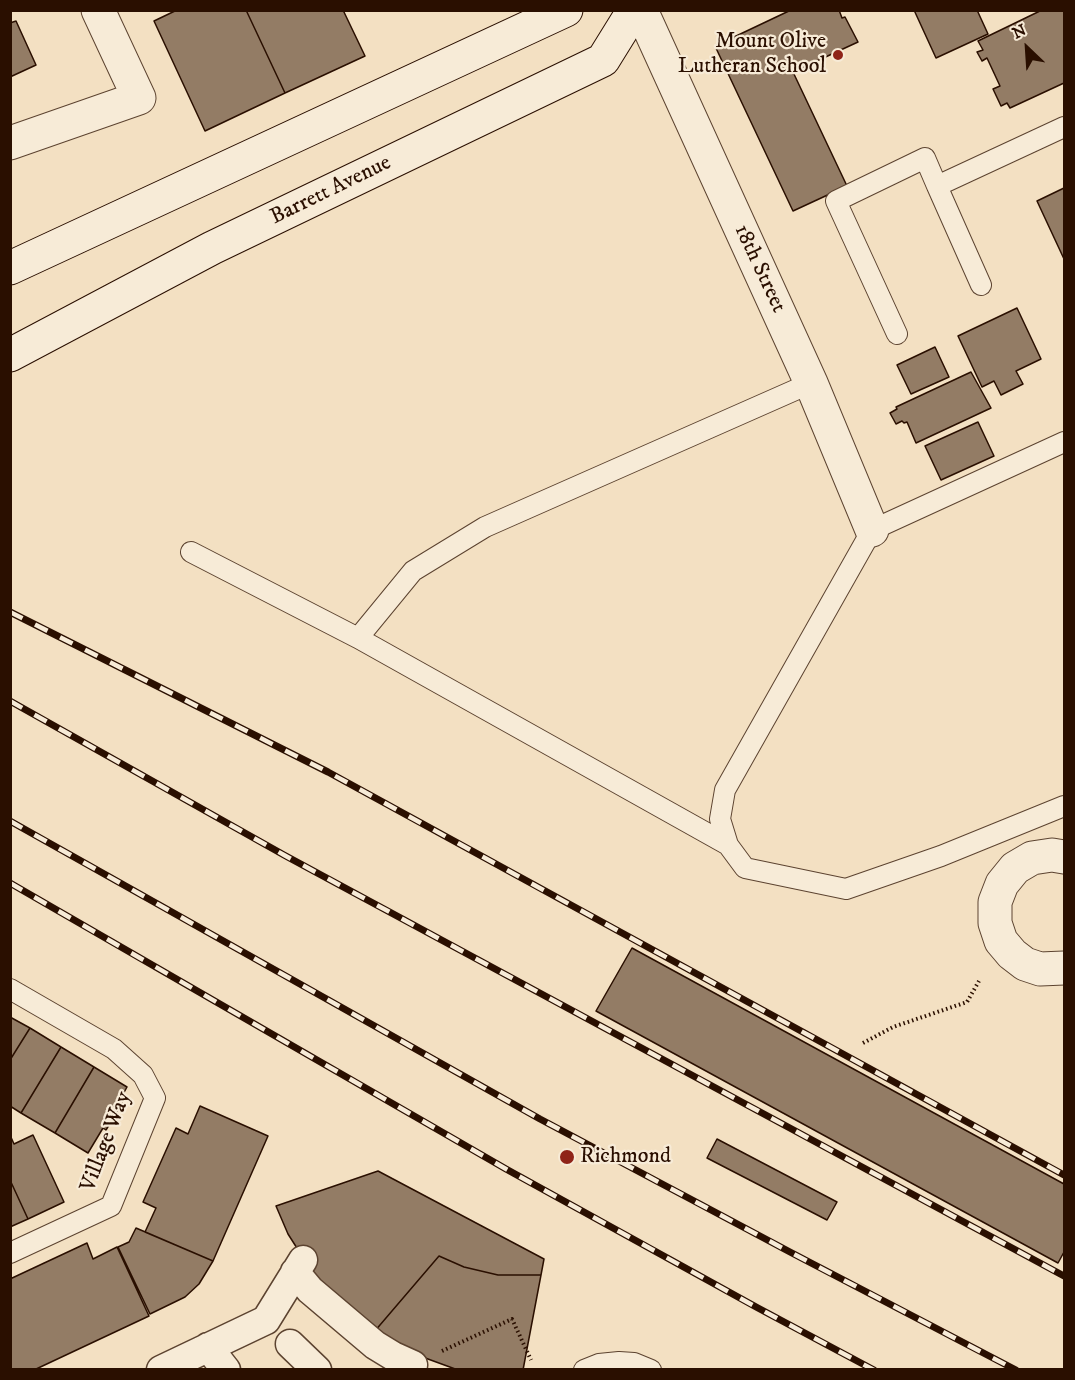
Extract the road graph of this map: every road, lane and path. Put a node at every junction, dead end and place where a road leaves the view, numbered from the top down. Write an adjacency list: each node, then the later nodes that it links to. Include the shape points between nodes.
1 (98, 10): 6 (main road, via 139,98)
2 (566, 10): 8 (main road)
3 (634, 10): 11 (main road, Barrett Avenue, via 603,60 212,248)
4 (641, 10): 12 (main road, 18th Street)
5 (1065, 127): 7 (lane)
6 (10, 143)
7 (937, 186): 9 (lane); 10 (lane, via 925,158 837,201)
8 (10, 267)
9 (981, 285)
10 (897, 334)
11 (10, 356)
12 (811, 383): 14 (main road, 18th Street); 16 (lane, via 485,527 413,571)
13 (1065, 442): 14 (lane)
14 (872, 530): 18 (lane, via 725,790 720,819)
15 (191, 552): 16 (lane)
16 (358, 638): 18 (lane)
17 (1065, 806): 18 (lane, via 846,889 745,868)
18 (728, 844)
19 (1065, 857): 20 (main road, via 1032,858 1015,868 1002,884 995,902 995,923 1001,941 1012,954 1040,969)
20 (1065, 968)
21 (979, 981): 23 (path, via 967,1002 893,1027)
22 (10, 989): 24 (lane, Village Way, via 114,1049 143,1075 155,1098 111,1206)
23 (862, 1043)
24 (10, 1253)
25 (279, 1334): 26 (street); 28 (street, via 299,1266 310,1290 375,1345); 31 (street)
26 (208, 1347): 29 (street); 30 (street)
27 (531, 1360): 28 (path, via 512,1319)
28 (408, 1367)
29 (160, 1370)
30 (226, 1370)
31 (317, 1370)
32 (584, 1370): 33 (lane, via 619,1362)
33 (651, 1370)

